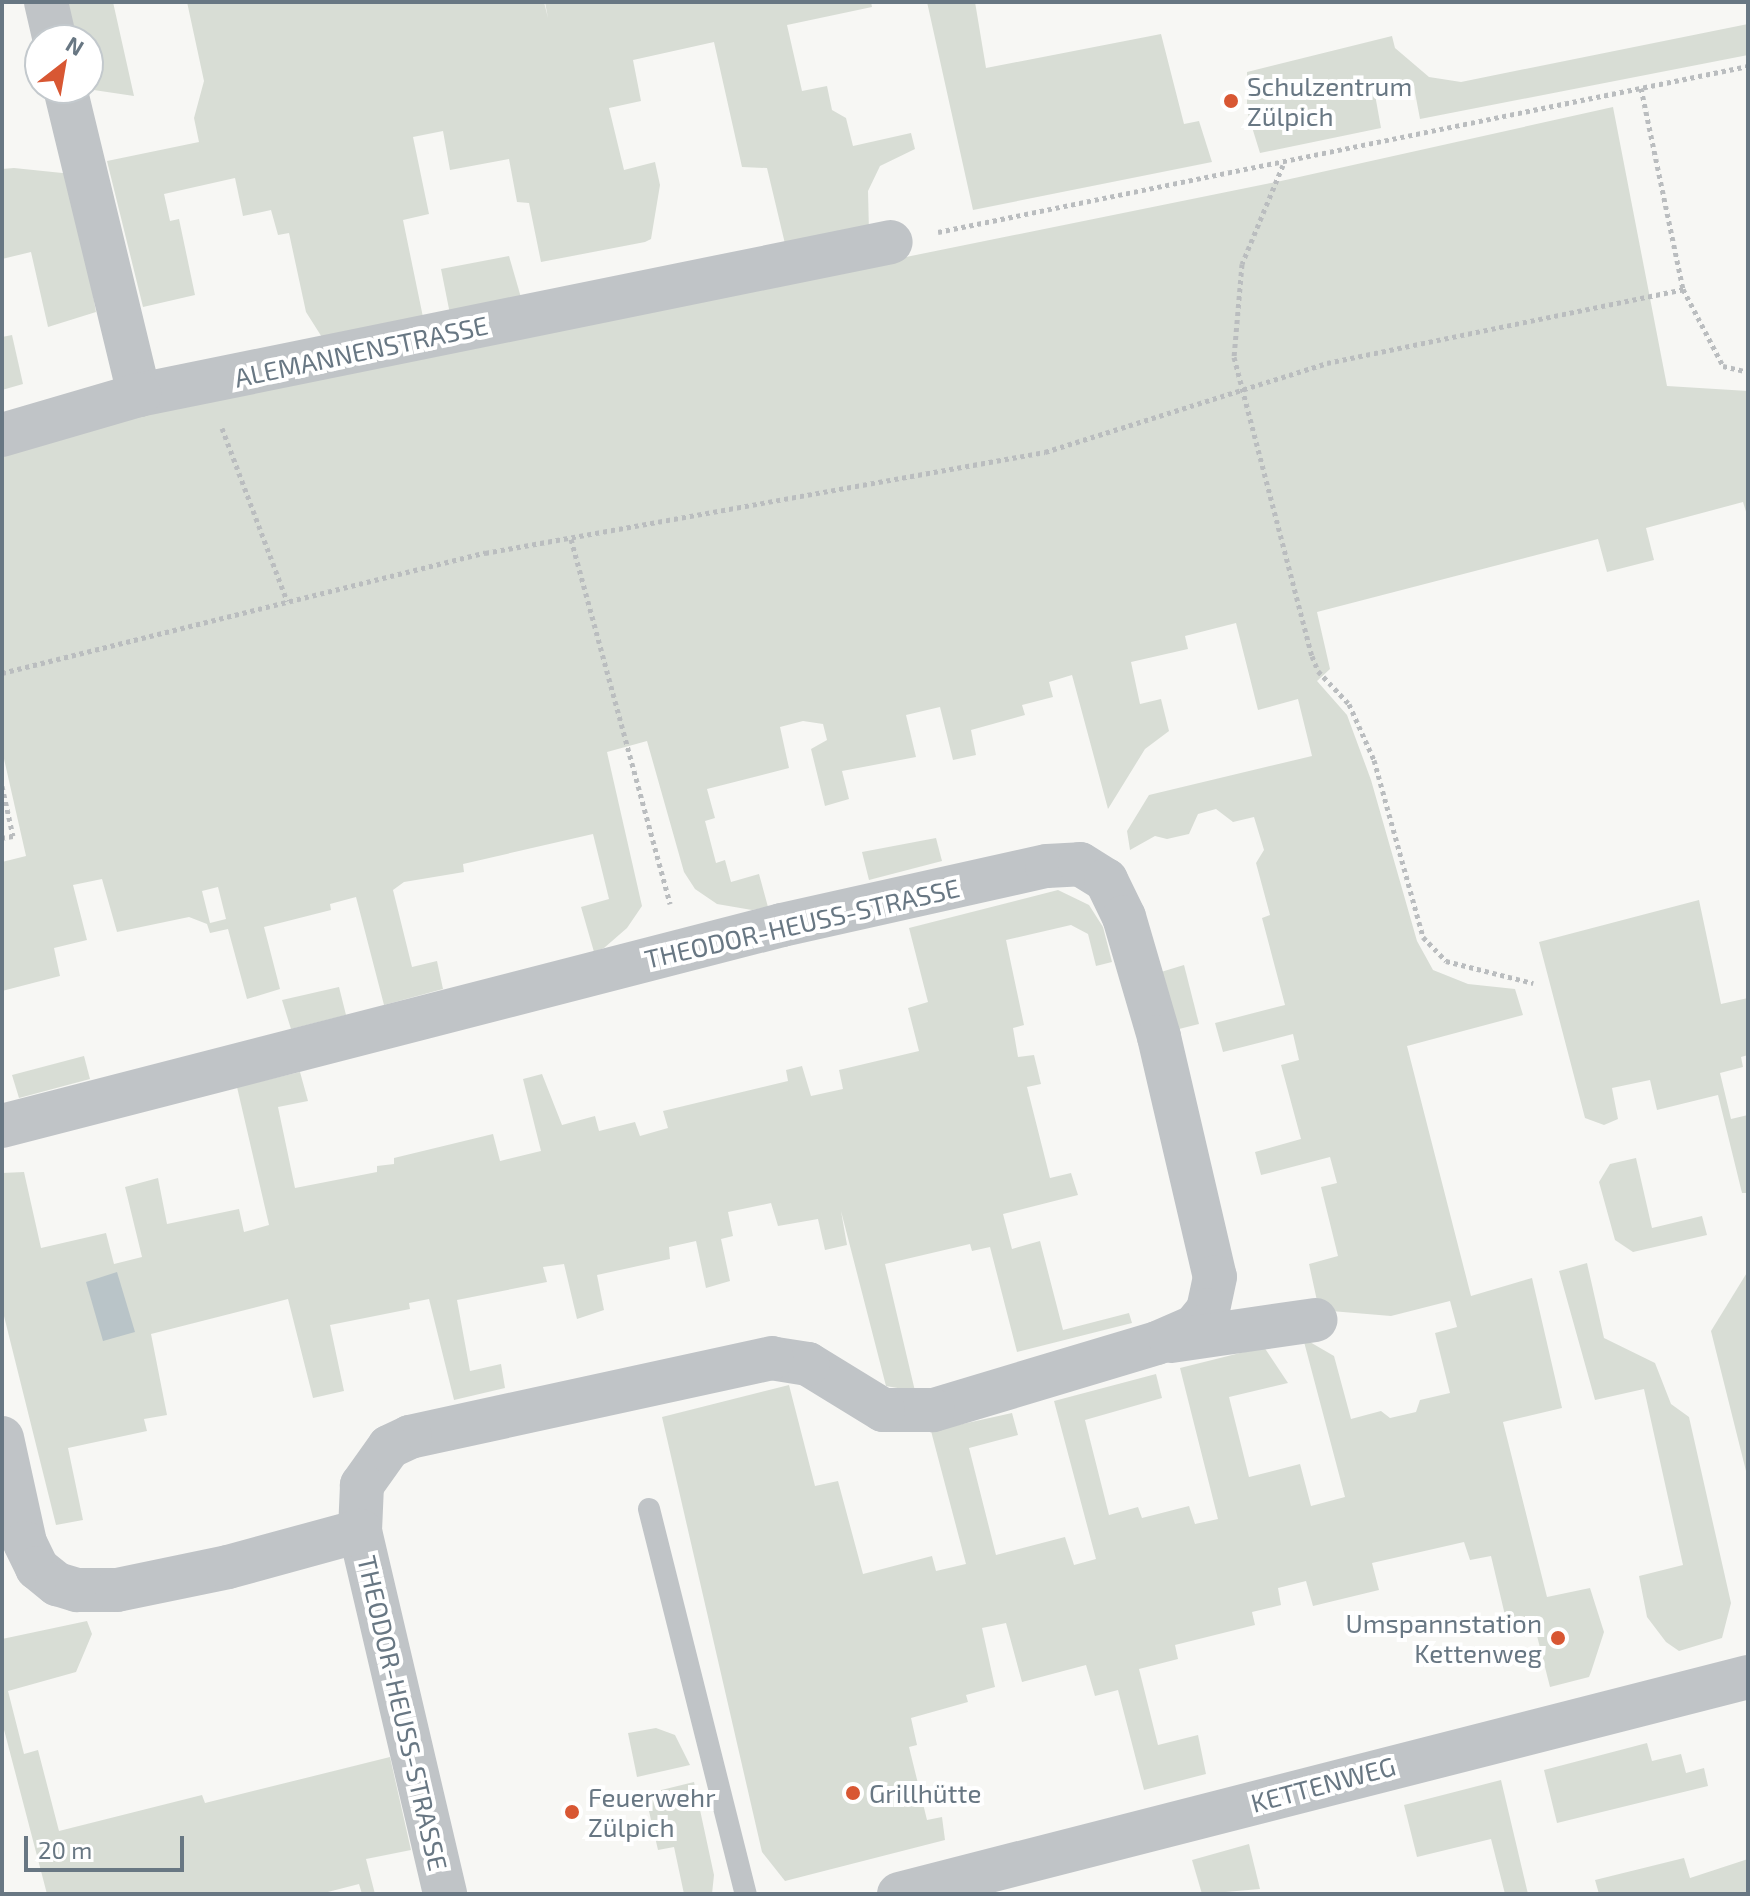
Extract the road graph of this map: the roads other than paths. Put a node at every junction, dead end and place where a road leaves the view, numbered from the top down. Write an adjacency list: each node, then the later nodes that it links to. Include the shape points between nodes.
1 (46, 2): 2 (street)
2 (51, 24)
3 (69, 104): 5 (street)
4 (891, 242): 5 (street, ALEMANNENSTRASSE)
5 (139, 395): 6 (street, ALEMANNENSTRASSE)
6 (2, 435)
7 (2, 1126): 9 (street, THEODOR-HEUSS-STRASSE, via 683,951 1065,862 1080,864 1106,880 1124,917 1159,1037 1215,1277 1213,1300 1202,1319)
8 (1315, 1320): 9 (street, THEODOR-HEUSS-STRASSE)
9 (1157, 1343): 12 (street, THEODOR-HEUSS-STRASSE, via 933,1410 883,1410 808,1364 772,1358 410,1437 389,1447 367,1473 359,1498)
10 (2, 1438): 12 (street, THEODOR-HEUSS-STRASSE, via 25,1543 37,1568 57,1584 77,1590 117,1590 228,1567)
11 (649, 1509): 16 (lane)
12 (360, 1531): 15 (street, THEODOR-HEUSS-STRASSE)
13 (1748, 1677): 14 (street, KETTENWEG)
14 (969, 1885): 17 (street, KETTENWEG)
15 (445, 1894)
16 (746, 1894)
17 (899, 1894)

